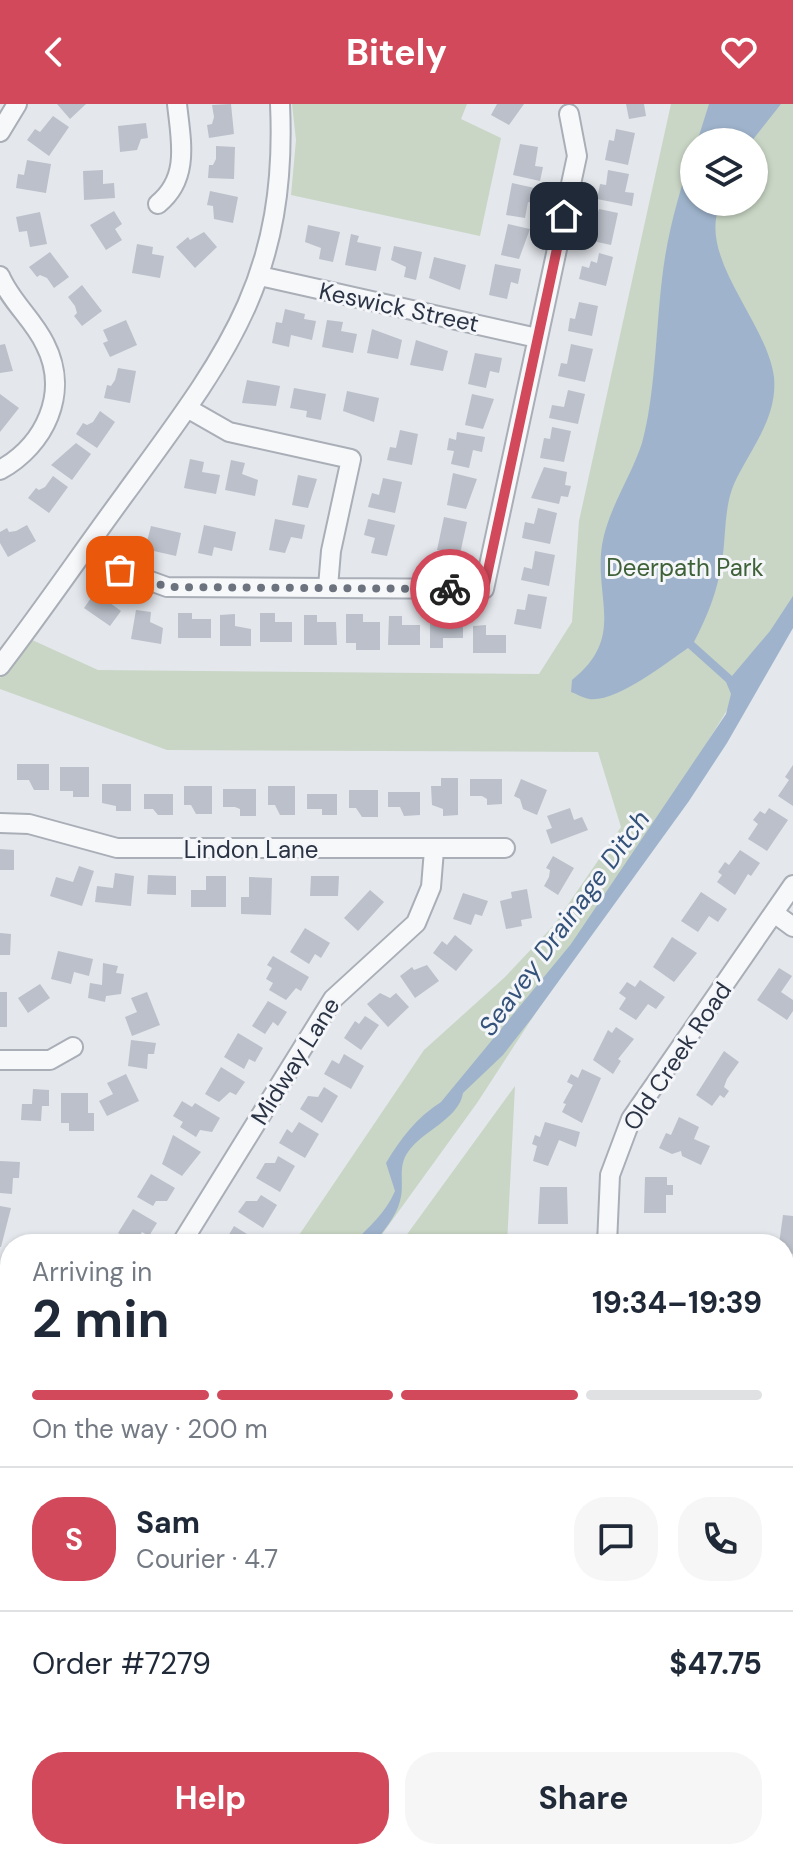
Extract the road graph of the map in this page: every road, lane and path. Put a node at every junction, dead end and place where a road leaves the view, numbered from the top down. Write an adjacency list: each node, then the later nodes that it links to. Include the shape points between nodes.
1 (17, 104): 5 (street)
2 (177, 104): 6 (street, via 179,176 173,192)
3 (280, 104): 8 (street, via 282,159 274,225)
4 (569, 114): 9 (street, via 577,156)
5 (0, 132)
6 (158, 204)
7 (0, 276): 11 (street, via 45,344 54,395 37,441)
8 (260, 276): 9 (street, Keswick Street); 10 (street, via 242,320)
9 (537, 338): 13 (street, via 484,589)
10 (187, 408): 12 (street); 13 (street, via 229,432 351,459)
11 (0, 470)
12 (88, 545): 13 (street, via 120,570 167,587); 14 (street)
13 (328, 587)
14 (4, 655)
15 (0, 823): 17 (street, Lindon Lane, via 42,827 117,848)
16 (505, 848): 17 (street, Lindon Lane)
17 (434, 850): 23 (street, Midway Lane, via 431,887 416,923 333,999)
18 (793, 885): 19 (street, Old Creek Road)
19 (774, 913): 20 (street); 24 (street, Old Creek Road, via 631,1119 610,1175)
20 (793, 927)
21 (73, 1047): 22 (street, via 50,1060)
22 (0, 1060)
23 (187, 1234)
24 (607, 1234)

